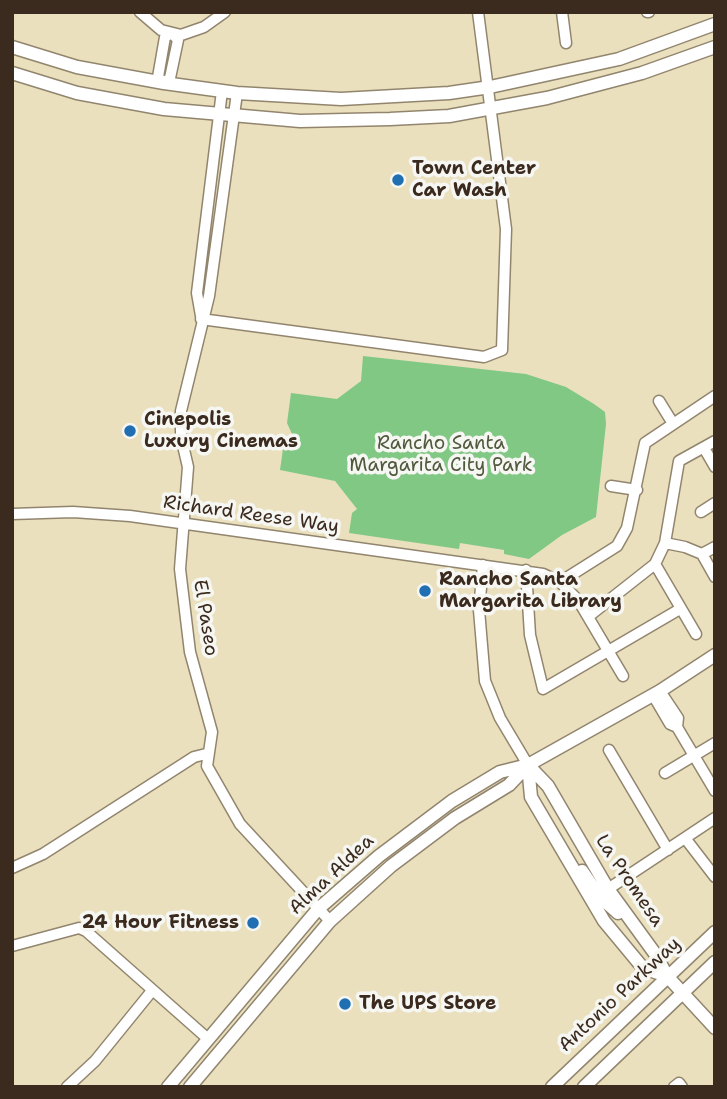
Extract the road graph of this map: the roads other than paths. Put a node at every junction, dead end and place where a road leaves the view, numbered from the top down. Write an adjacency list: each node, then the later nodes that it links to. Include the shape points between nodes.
1 (141, 12): 6 (street, via 153,26)
2 (225, 12): 6 (street, via 191,33)
3 (478, 12): 12 (street)
4 (562, 12): 7 (street)
5 (715, 24): 12 (main road, via 619,59)
6 (172, 33): 11 (street, via 178,40 170,78)
7 (566, 43)
8 (12, 47): 11 (main road, via 77,67)
9 (715, 47): 15 (main road, via 642,73)
10 (12, 73): 16 (main road, via 115,102)
11 (163, 83): 13 (main road)
12 (490, 87): 14 (main road, via 341,99); 15 (street)
13 (222, 91): 14 (main road); 16 (street, El Paseo)
14 (237, 93): 16 (street, El Paseo)
15 (491, 110): 16 (main road, via 449,116 300,121); 17 (street, via 506,229 504,341 498,354 474,356)
16 (227, 116): 17 (street, El Paseo, via 197,293)
17 (201, 319): 29 (street, El Paseo, via 196,359 181,411 188,467)
18 (715, 396): 20 (street)
19 (659, 401): 20 (street)
20 (672, 422): 25 (street, via 645,443)
21 (715, 441): 22 (street)
22 (704, 447): 23 (street); 30 (street, via 679,461)
23 (715, 467)
24 (611, 486): 25 (street)
25 (637, 490): 37 (street, via 617,546)
26 (715, 503): 27 (street)
27 (701, 512)
28 (12, 514): 29 (street, Richard Reese Way, via 102,513)
29 (181, 522): 34 (street, Richard Reese Way); 47 (street, El Paseo, via 180,569 190,652 212,733)
30 (665, 543): 32 (street); 33 (street)
31 (715, 547): 32 (street)
32 (702, 554): 36 (street)
33 (655, 564): 38 (street); 39 (street)
34 (483, 565): 35 (street, Richard Reese Way); 49 (street, via 480,638 485,681 500,718)
35 (526, 570): 37 (street, Richard Reese Way); 41 (street, via 530,635 543,689)
36 (715, 577)
37 (559, 582): 39 (street)
38 (680, 609): 40 (street); 41 (street)
39 (589, 616): 41 (street)
40 (696, 634)
41 (608, 649): 43 (street)
42 (715, 655): 44 (main road, Alma Aldea)
43 (623, 676)
44 (657, 693): 48 (street, via 678,718 677,727); 49 (main road, Alma Aldea)
45 (715, 743): 48 (street)
46 (608, 750): 54 (street)
47 (206, 754): 55 (street, via 183,764 43,854); 59 (street, El Paseo, via 207,766 240,824)
48 (694, 755): 50 (street); 51 (street)
49 (528, 765): 56 (main road, La Promesa, via 531,797); 58 (main road, La Promesa, via 548,786); 59 (main road, Alma Aldea, via 500,772 452,801); 61 (main road, Alma Aldea, via 509,785 391,866)
50 (665, 773)
51 (715, 791)
52 (715, 818): 53 (street)
53 (685, 838): 54 (street); 57 (street)
54 (668, 850): 58 (street)
55 (12, 868)
56 (572, 869): 60 (main road, via 582,872 613,911); 65 (main road, La Promesa, via 626,950 643,968)
57 (715, 877)
58 (608, 890): 60 (main road, La Promesa)
59 (318, 909): 61 (street, El Paseo); 69 (main road, Alma Aldea)
60 (625, 916): 65 (main road, La Promesa, via 656,954)
61 (330, 921): 74 (main road, Alma Aldea)
62 (715, 932): 65 (main road, Antonio Parkway)
63 (12, 946): 66 (street, via 79,928)
64 (715, 962): 67 (main road)
65 (667, 976): 67 (main road); 70 (main road, Antonio Parkway)
66 (151, 992): 69 (street); 71 (street, via 95,1061)
67 (682, 992): 68 (main road); 76 (main road)
68 (715, 1028)
69 (207, 1038): 72 (main road, Alma Aldea); 73 (main road, via 201,1058)
70 (564, 1081): 75 (main road, Antonio Parkway)
71 (67, 1087)
72 (168, 1087)
73 (179, 1087)
74 (190, 1087)
75 (552, 1087)
76 (584, 1087)
77 (674, 1087): 78 (street, via 679,1083)
78 (682, 1087)

